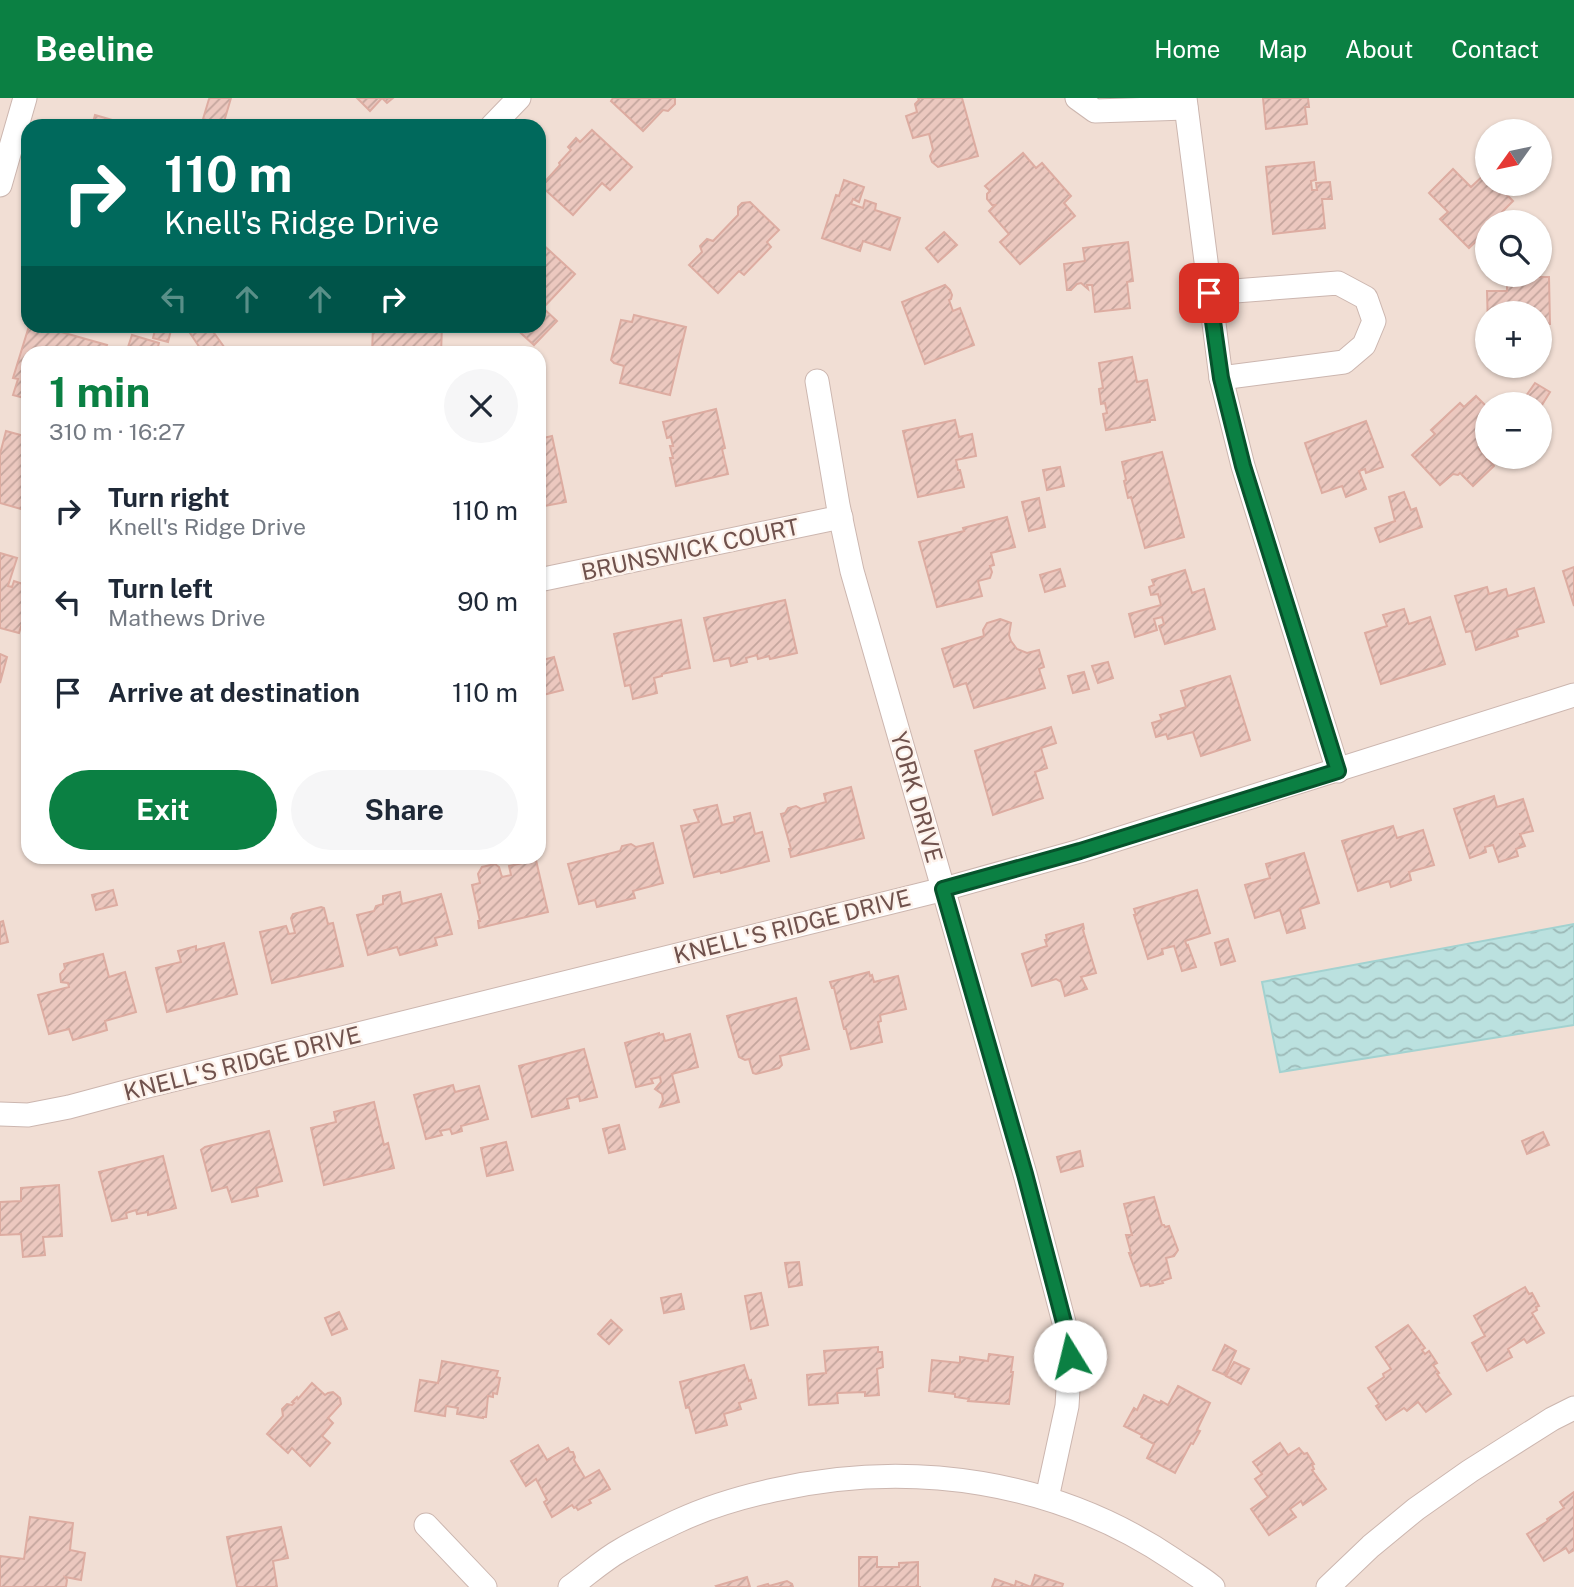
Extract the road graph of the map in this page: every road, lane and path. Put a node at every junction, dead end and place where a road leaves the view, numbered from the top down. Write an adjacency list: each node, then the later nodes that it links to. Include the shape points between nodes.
1 (25, 98): 6 (street)
2 (519, 98): 5 (street)
3 (1077, 98): 4 (street, via 1095,111)
4 (1185, 103): 7 (street)
5 (499, 119)
6 (0, 186)
7 (1209, 293): 8 (street); 8 (street, via 1338,284 1366,299 1374,321 1364,345 1344,362)
8 (1221, 378): 13 (street, via 1243,466)
9 (817, 381): 10 (street, YORK DRIVE)
10 (841, 517): 11 (street, BRUNSWICK COURT); 14 (street, YORK DRIVE, via 852,571)
11 (546, 579)
12 (1574, 695): 13 (street, KNELL'S RIDGE DRIVE)
13 (1338, 771): 14 (street, KNELL'S RIDGE DRIVE)
14 (943, 889): 15 (street, KNELL'S RIDGE DRIVE, via 69,1107 28,1115); 17 (street, YORK DRIVE, via 1066,1330 1070,1356 1066,1406)
15 (0, 1114)
16 (1574, 1408): 22 (street, via 1416,1509)
17 (1047, 1498): 20 (street, via 932,1476 808,1482 743,1497 680,1520 621,1550); 21 (street, via 1153,1545)
18 (426, 1525): 19 (street)
19 (485, 1587)
20 (570, 1587)
21 (1213, 1587)
22 (1328, 1587)

